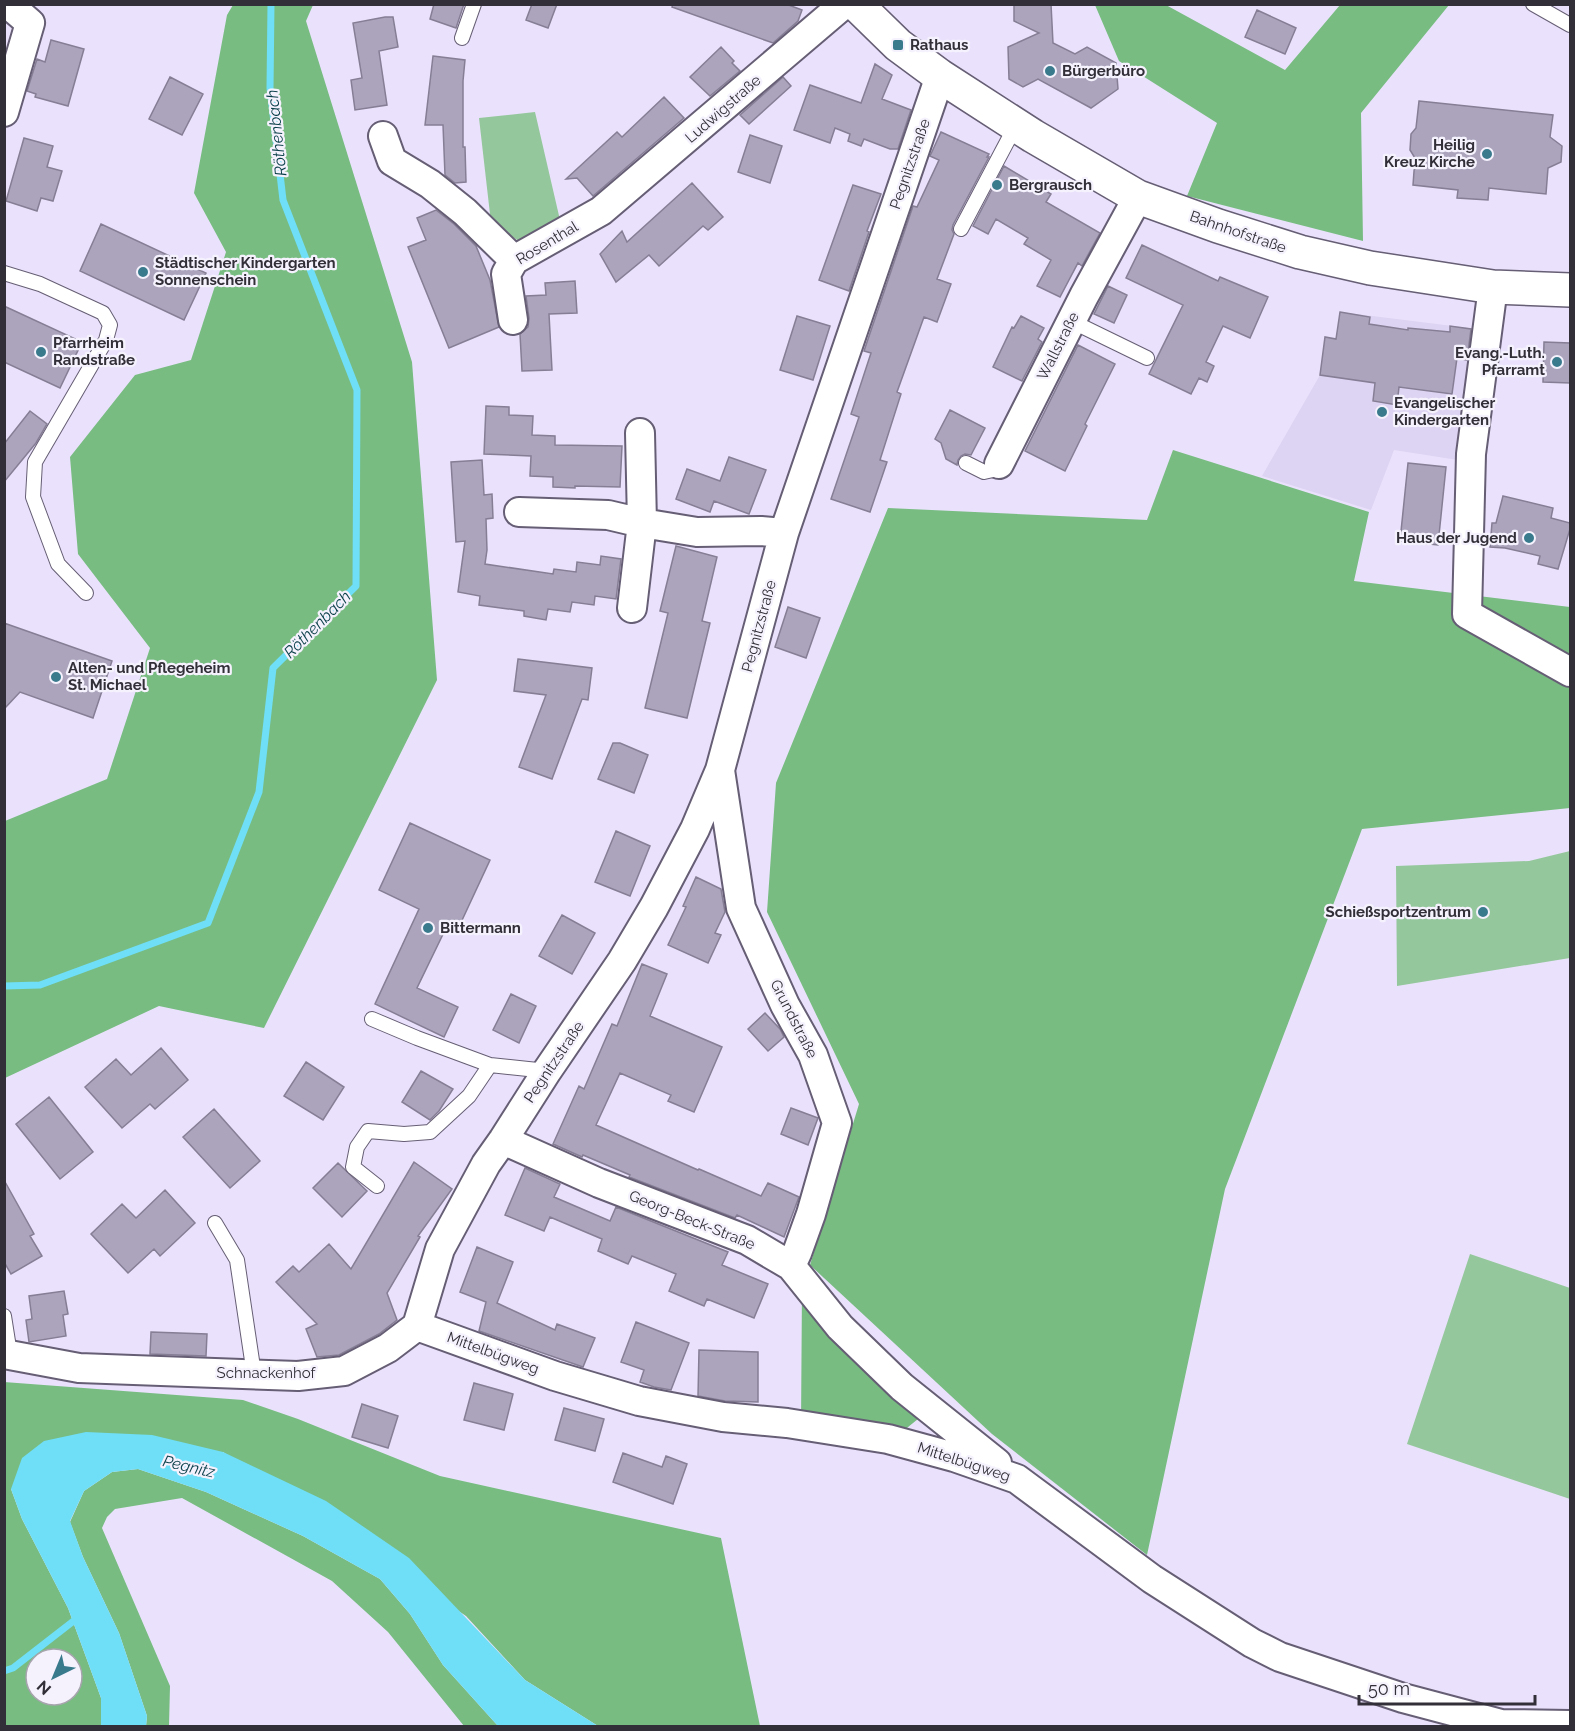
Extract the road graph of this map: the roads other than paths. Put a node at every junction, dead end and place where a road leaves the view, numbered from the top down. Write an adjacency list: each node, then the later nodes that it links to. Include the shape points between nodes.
1 (8, 4): 9 (street, via 30,23)
2 (474, 4): 7 (lane)
3 (844, 4): 13 (street, Ludwigstraße)
4 (856, 4): 8 (main road, Bahnhofstraße, via 898,45)
5 (1533, 4): 6 (lane)
6 (1570, 25)
7 (462, 38)
8 (940, 76): 10 (main road, Bahnhofstraße); 27 (street, Pegnitzstraße)
9 (4, 112)
10 (1016, 125): 12 (main road, Bahnhofstraße); 14 (lane)
11 (382, 136): 15 (street, via 392,161 465,212)
12 (1138, 197): 17 (main road, Bahnhofstraße, via 1300,252 1370,268); 20 (street, Wallstraße)
13 (601, 212): 15 (street, Rosenthal)
14 (961, 229)
15 (514, 260): 19 (street, Rosenthal, via 506,274)
16 (4, 273): 28 (lane, via 40,284 103,313 110,325 106,340 35,462 33,497 58,564)
17 (1493, 287): 18 (main road, Bahnhofstraße); 30 (street, via 1471,454 1467,614)
18 (1570, 290)
19 (513, 320)
20 (1071, 321): 21 (lane); 24 (street, Wallstraße)
21 (1147, 358)
22 (640, 433): 26 (street)
23 (966, 463): 24 (lane, Wallstraße, via 984,472)
24 (999, 464)
25 (519, 512): 26 (street, via 608,515)
26 (642, 523): 27 (street, via 697,532); 29 (street)
27 (784, 533): 31 (street, Pegnitzstraße)
28 (86, 594)
29 (632, 608)
30 (1570, 672)
31 (720, 770): 34 (street, Pegnitzstraße, via 695,830 654,907); 38 (street, Grundstraße, via 741,908 813,1055 837,1123 811,1214)
32 (372, 1019): 33 (lane)
33 (490, 1065): 34 (lane); 36 (lane, via 469,1096 430,1132 368,1131 357,1147 353,1167)
34 (547, 1071): 35 (street, Pegnitzstraße)
35 (503, 1140): 38 (street, Georg-Beck-Straße, via 599,1183 747,1240); 40 (street, via 440,1249)
36 (377, 1186)
37 (215, 1223): 42 (lane, via 237,1260)
38 (791, 1266): 43 (street, Georg-Beck-Straße, via 840,1327 902,1387)
39 (4, 1316): 41 (lane)
40 (417, 1326): 42 (street, Schnackenhof, via 388,1348 344,1371 298,1376); 43 (street, Mittelbügweg, via 555,1376 639,1401 723,1417 888,1439)
41 (7, 1354): 42 (street, Schnackenhof, via 79,1368)
42 (254, 1374)
43 (1017, 1479): 44 (street, Mittelbügweg, via 1152,1580 1280,1657 1403,1698 1501,1724)
44 (1570, 1725)

